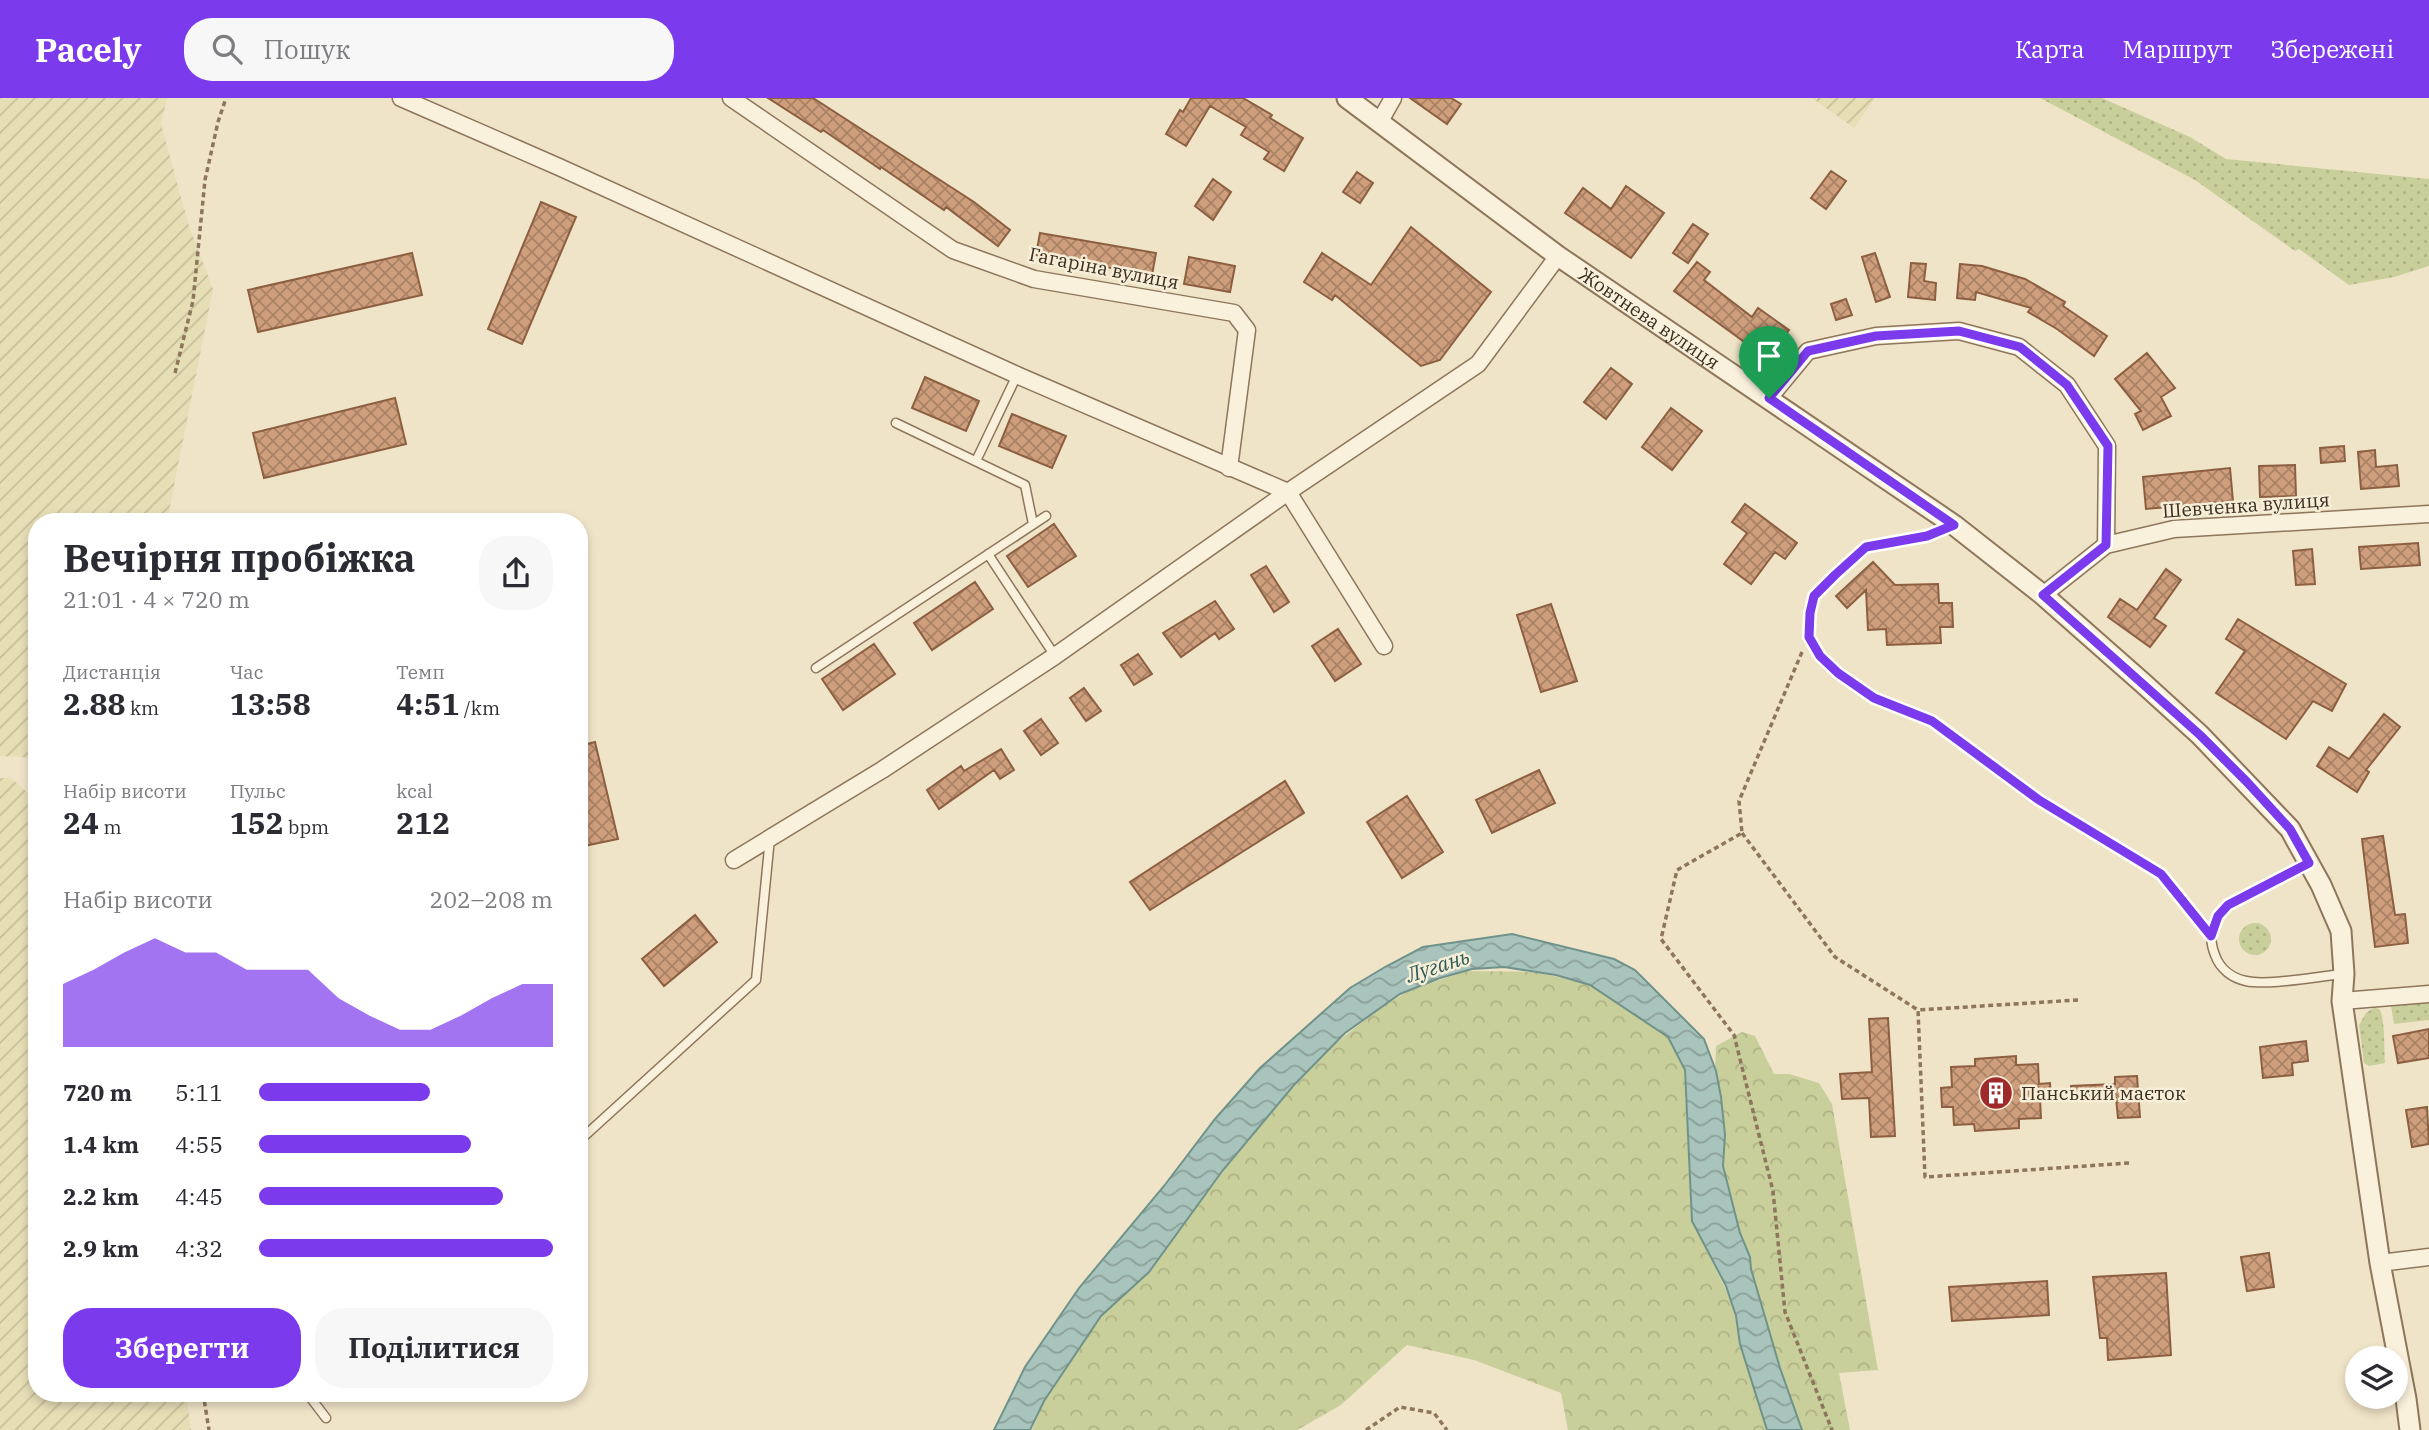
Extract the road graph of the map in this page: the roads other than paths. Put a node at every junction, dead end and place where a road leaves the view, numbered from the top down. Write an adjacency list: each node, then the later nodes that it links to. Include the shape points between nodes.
1 (401, 98): 7 (street)
2 (731, 98): 11 (street, Гагаріна вулиця, via 953,250 1034,279 1234,313 1247,331)
3 (1347, 98): 5 (street, Жовтнева вулиця)
4 (1393, 98): 5 (street)
5 (1380, 121): 6 (street, Жовтнева вулиця)
6 (1558, 256): 8 (street, Жовтнева вулиця); 12 (street, via 1478,364)
7 (1017, 375): 10 (lane); 11 (street)
8 (1769, 398): 16 (street, Жовтнева вулиця); 17 (street, via 1808,351 1876,336 1959,331 2020,347 2067,385 2108,446)
9 (896, 423): 10 (lane)
10 (976, 461): 15 (lane, via 1025,485)
11 (1229, 468): 12 (street)
12 (1288, 492): 20 (street); 21 (street)
13 (2429, 514): 17 (street, Шевченка вулиця, via 2174,529)
14 (1046, 516): 15 (lane)
15 (1033, 524): 18 (lane)
16 (1954, 525): 19 (street, Жовтнева вулиця); 23 (lane, via 1927,536 1866,547 1814,596 1810,613 1809,637 1838,673 1874,698)
17 (2106, 545): 19 (street, Шевченка вулиця)
18 (988, 554): 21 (lane); 22 (lane)
19 (2043, 595): 26 (street, Жовтнева вулиця, via 2247,782 2290,829)
20 (1384, 646)
21 (1055, 656): 24 (street)
22 (816, 668)
23 (1932, 721)
24 (770, 838): 25 (street); 30 (lane, via 756,980)
25 (734, 860)
26 (2309, 863): 27 (street, Жовтнева вулиця, via 2341,931); 27 (lane, via 2228,905 2218,916 2212,948 2224,970 2244,981)
27 (2344, 974): 29 (street, Жовтнева вулиця)
28 (2429, 994): 29 (street)
29 (2342, 1001): 32 (street, Жовтнева вулиця)
30 (588, 1132)
31 (2429, 1257): 32 (street)
32 (2380, 1263): 35 (street, Жовтнева вулиця)
33 (314, 1402): 34 (lane)
34 (326, 1418)
35 (2410, 1430)

